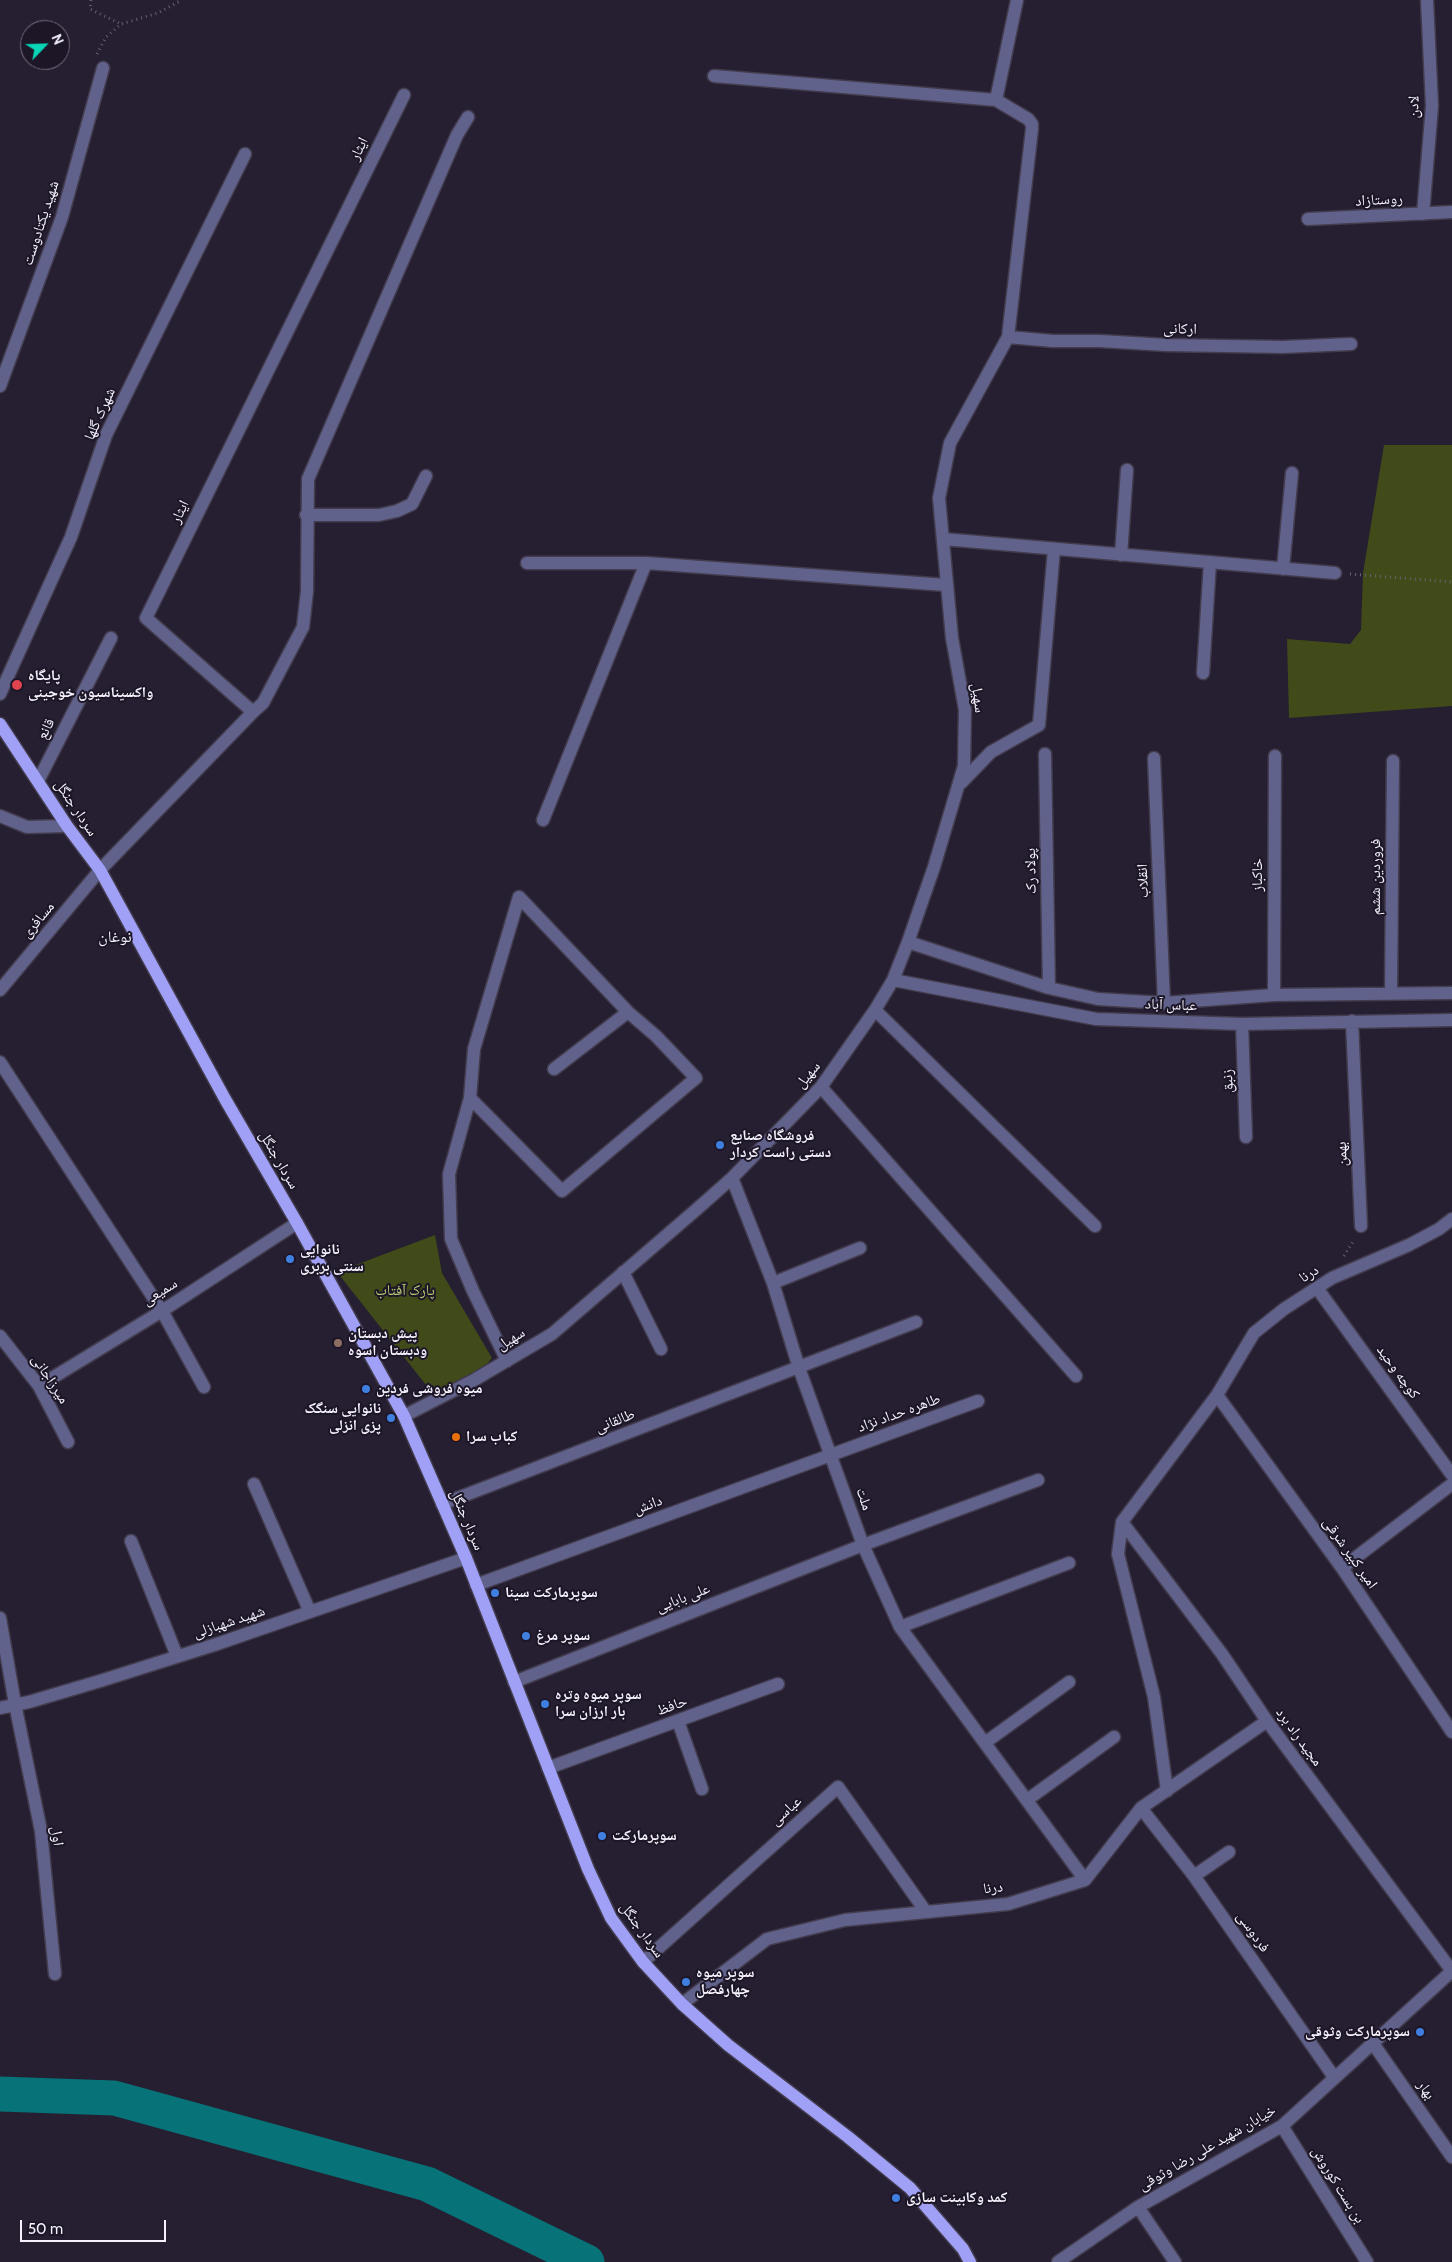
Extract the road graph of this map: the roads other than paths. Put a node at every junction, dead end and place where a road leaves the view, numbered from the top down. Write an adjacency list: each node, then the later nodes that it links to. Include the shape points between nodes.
1 (1017, 0): 6 (street)
2 (1427, 0): 10 (street, لادن, via 1432,106)
3 (103, 68): 14 (street, شهید یکتادوست, via 62,217)
4 (714, 76): 6 (street)
5 (404, 95): 31 (street, ایثار, via 146,618)
6 (996, 100): 12 (street, via 1032,124)
7 (468, 117): 18 (street, via 457,135 308,479)
8 (245, 154): 30 (street, شهرک گلها, via 106,435 71,537)
9 (1452, 212): 10 (street, روستازاد)
10 (1423, 214): 11 (street, روستازاد)
11 (1308, 219)
12 (1008, 337): 13 (street, ارکانی, via 1053,342 1166,345 1283,347); 19 (street, سهیل, via 950,443 939,498)
13 (1351, 344)
14 (0, 386)
15 (1126, 470): 21 (street)
16 (1292, 473): 25 (street)
17 (426, 476): 18 (street, via 412,504 397,512)
18 (306, 515): 31 (street, via 307,591 303,627 263,702)
19 (942, 539): 20 (street); 27 (street, سهیل)
20 (1054, 549): 21 (street); 38 (street, via 1039,725 991,752)
21 (1121, 555): 22 (street)
22 (1210, 562): 25 (street); 29 (street)
23 (527, 563): 24 (street)
24 (646, 563): 27 (street); 40 (street)
25 (1284, 569): 26 (street)
26 (1335, 573)
27 (946, 585): 38 (street, سهیل, via 965,710)
28 (111, 638): 37 (street, قانع)
29 (1202, 673)
30 (0, 694)
31 (253, 712): 42 (street)
32 (0, 724): 37 (main road, سردار جنگل)
33 (1045, 754): 45 (street, پولاد رک)
34 (1275, 756): 49 (street, خاکباز)
35 (1154, 758): 50 (street, انقلاب)
36 (1393, 762): 47 (street, فروردین ششم)
37 (38, 781): 41 (main road, سردار جنگل)
38 (961, 783): 43 (street, سهیل)
39 (0, 816): 41 (street, via 27,827)
40 (543, 820)
41 (67, 826): 42 (main road, سردار جنگل)
42 (100, 870): 46 (street, مسافری); 63 (main road, سردار جنگل)
43 (908, 942): 44 (street, سهیل); 45 (street, عباس آباد)
44 (893, 980): 51 (street, سهیل); 55 (street, عباس آباد, via 1096,1019)
45 (1049, 988): 50 (street, عباس آباد, via 1098,999)
46 (0, 990)
47 (1391, 994): 48 (street, عباس آباد); 49 (street, عباس آباد)
48 (1452, 994)
49 (1274, 995): 50 (street, عباس آباد)
50 (1164, 1003)
51 (875, 1010): 58 (street, سهیل); 64 (street)
52 (628, 1012): 57 (street); 59 (street, via 519,897 474,1049); 59 (street, via 696,1078 562,1191)
53 (1452, 1020): 54 (street, عباس آباد)
54 (1352, 1021): 55 (street, عباس آباد); 65 (street, بهمن)
55 (1242, 1024): 60 (street, زنبق)
56 (0, 1062): 70 (street)
57 (554, 1069)
58 (821, 1088): 61 (street, سهیل); 76 (street)
59 (470, 1098): 74 (street, via 449,1174 451,1240)
60 (1246, 1137)
61 (732, 1178): 67 (street, سهیل); 68 (street, ملت)
62 (1452, 1219): 69 (street, درنا, via 1409,1245 1332,1278)
63 (297, 1223): 70 (street, سمیعی); 81 (main road, سردار جنگل)
64 (1095, 1226)
65 (1361, 1226)
66 (860, 1248): 68 (street)
67 (623, 1272): 73 (street); 74 (street, سهیل, via 552,1334)
68 (773, 1283): 75 (street, ملت)
69 (1317, 1288): 79 (street, درنا, via 1254,1333 1242,1358); 84 (street, کوچه وحید)
70 (162, 1311): 77 (street, سمیعی); 78 (street)
71 (916, 1322): 75 (street, طالقانی)
72 (0, 1336): 77 (street, میرزاجانی)
73 (661, 1349)
74 (507, 1361): 81 (street, سهیل)
75 (799, 1368): 83 (street, ملت); 88 (street, طالقانی)
76 (1076, 1376)
77 (39, 1386): 82 (street, میرزاجانی)
78 (204, 1387)
79 (1217, 1395): 89 (street, درنا); 94 (street, امیر کبیر شرقی)
80 (978, 1401): 83 (street, طاهره حداد نژاد)
81 (404, 1416): 88 (main road, سردار جنگل)
82 (68, 1442)
83 (832, 1455): 91 (street, ملت); 95 (street, دانش)
84 (1452, 1475)
85 (1038, 1480): 91 (street, علی بابایی)
86 (254, 1484): 96 (street)
87 (1452, 1484): 94 (street)
88 (442, 1504): 92 (main road, سردار جنگل)
89 (1122, 1522): 106 (street, مجید راد برد, via 1222,1654); 112 (street, via 1118,1554 1154,1697)
90 (131, 1541): 99 (street)
91 (863, 1544): 98 (street, ملت); 100 (street, علی بابایی)
92 (466, 1558): 95 (main road, سردار جنگل); 96 (street, شهید شهبازلی)
93 (1069, 1562): 98 (street)
94 (1342, 1568): 107 (street, امیر کبیر شرقی)
95 (476, 1586): 100 (main road, سردار جنگل)
96 (310, 1612): 99 (street, شهید شهبازلی)
97 (0, 1618): 103 (street, اول)
98 (900, 1627): 109 (street, ملت)
99 (177, 1656): 103 (street, شهید شهبازلی)
100 (514, 1682): 110 (main road, سردار جنگل)
101 (1069, 1682): 109 (street)
102 (778, 1684): 105 (street, حافظ)
103 (15, 1704): 104 (street, شهید شهبازلی); 121 (street, اول, via 41,1831)
104 (0, 1708)
105 (678, 1721): 110 (street, حافظ); 111 (street)
106 (1267, 1721): 112 (street); 120 (street, مجید راد برد)
107 (1452, 1732)
108 (1114, 1737): 113 (street)
109 (986, 1742): 113 (street, ملت)
110 (548, 1768): 119 (main road, سردار جنگل, via 610,1918)
111 (702, 1789)
112 (1167, 1791): 114 (street)
113 (1027, 1800): 117 (street, ملت)
114 (1141, 1808): 116 (street, فردوسی); 117 (street)
115 (1229, 1852): 116 (street)
116 (1194, 1876): 124 (street, فردوسی)
117 (1085, 1880): 118 (street, درنا, via 1008,1904)
118 (926, 1912): 119 (street, عباسی, via 838,1787); 122 (street, درنا, via 845,1920 767,1939)
119 (643, 1962): 122 (main road, سردار جنگل)
120 (1452, 1971): 123 (street, خیابان شهید علی رضا وثوقی)
121 (55, 1974)
122 (682, 2004): 128 (main road, سردار جنگل, via 910,2188 963,2249)
123 (1372, 2042): 124 (street, خیابان شهید علی رضا وثوقی); 126 (street, بهار)
124 (1334, 2076): 125 (street, خیابان شهید علی رضا وثوقی)
125 (1282, 2126): 127 (street, خیابان شهید علی رضا وثوقی); 131 (street, بن بست کوروش)
126 (1452, 2157)
127 (1138, 2207): 129 (street, خیابان شهید علی رضا وثوقی); 130 (street)
128 (970, 2262)
129 (1058, 2262)
130 (1175, 2262)
131 (1367, 2262)

